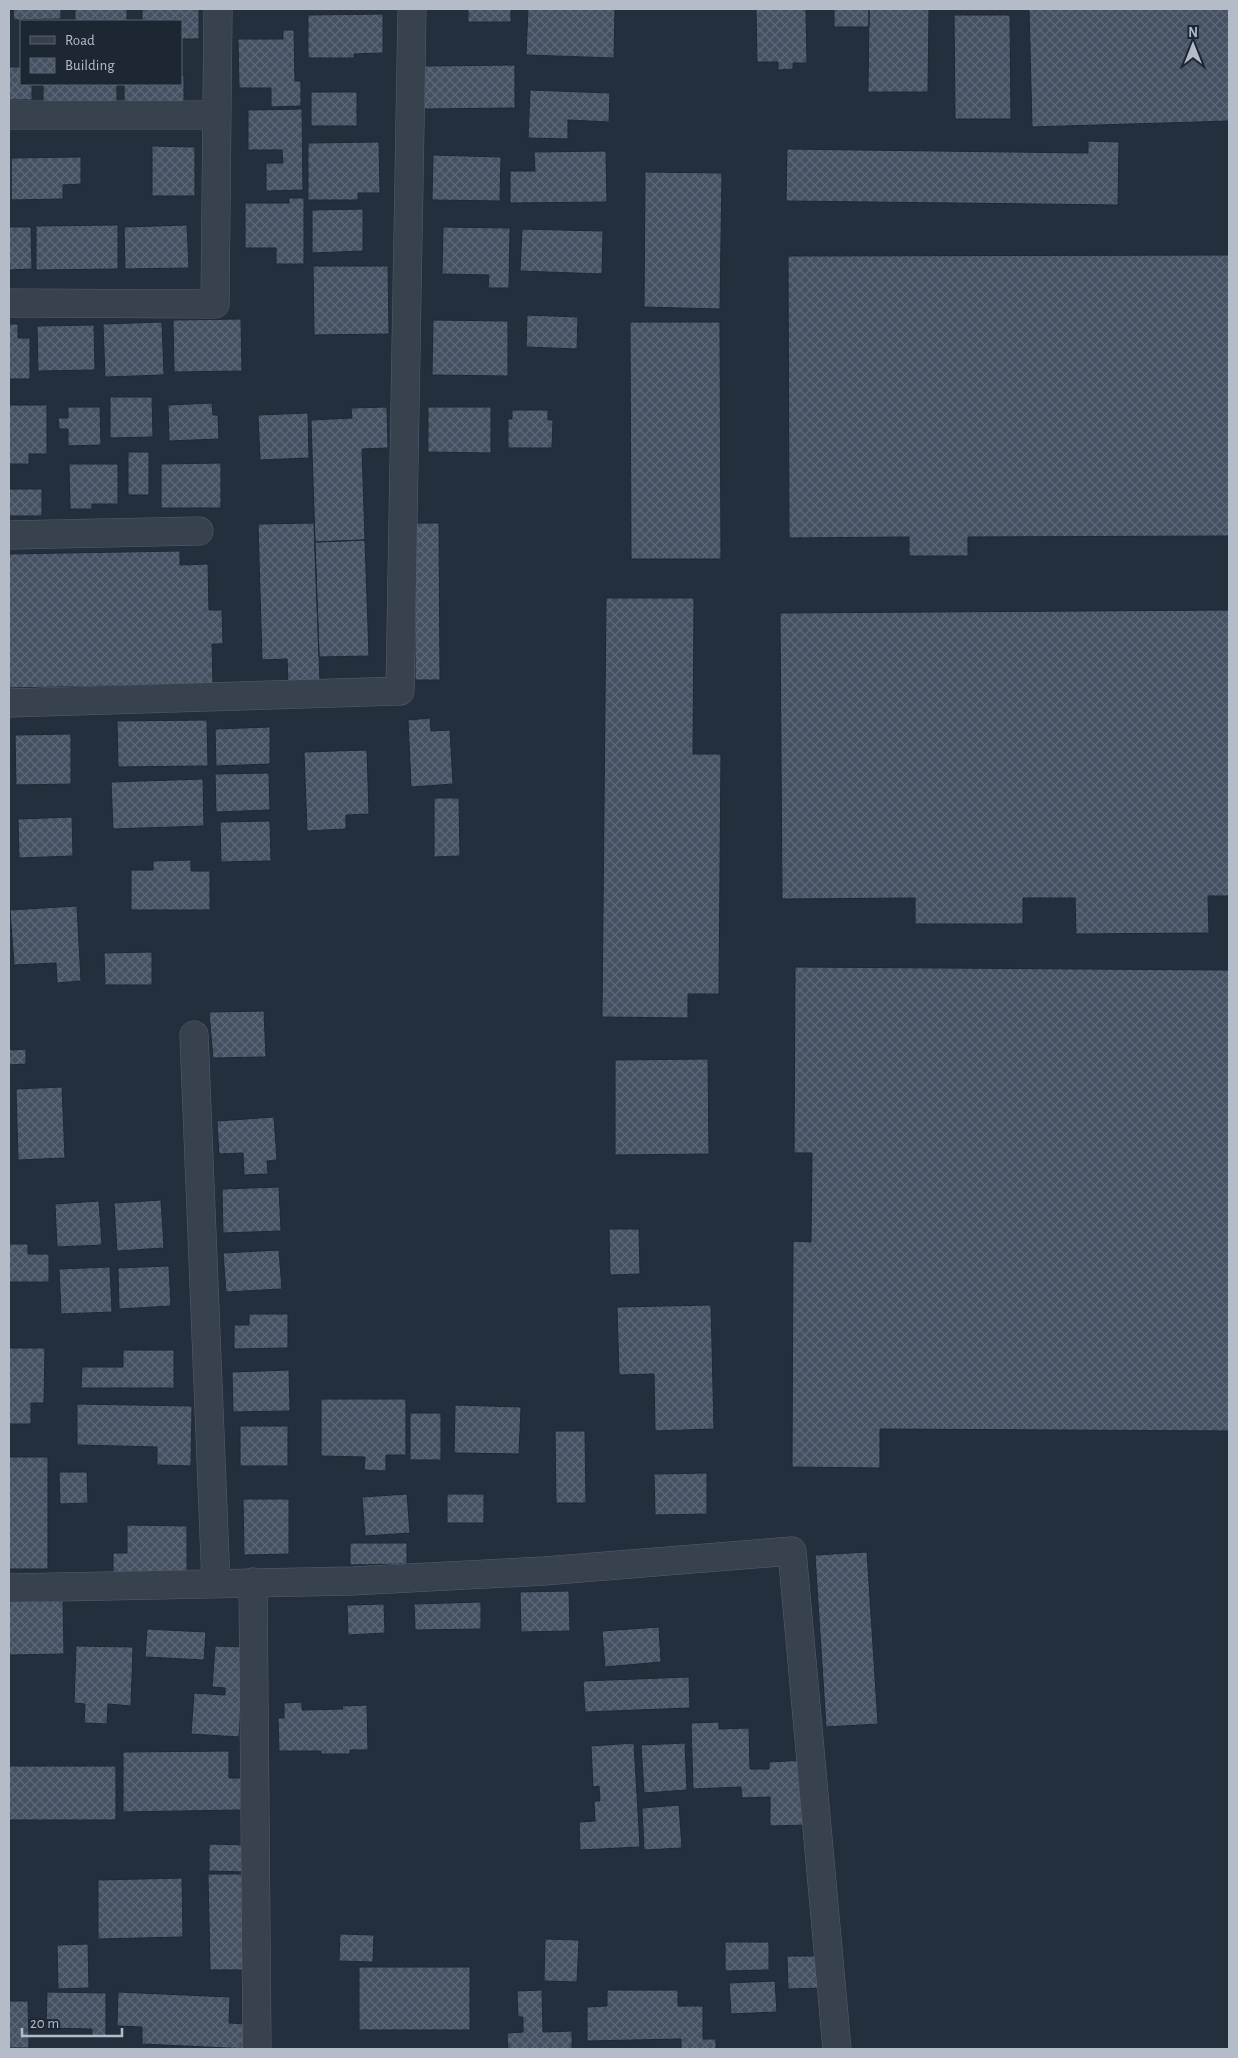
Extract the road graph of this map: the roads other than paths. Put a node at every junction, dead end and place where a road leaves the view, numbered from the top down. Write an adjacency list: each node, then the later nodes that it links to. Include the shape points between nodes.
1 (218, 9): 4 (street)
2 (412, 9): 8 (street, via 400,691)
3 (9, 115): 4 (street)
4 (216, 115): 5 (street, via 215,304)
5 (9, 303)
6 (199, 531): 7 (street)
7 (9, 535)
8 (9, 703)
9 (194, 1035): 11 (street)
10 (253, 1582): 11 (street); 13 (street); 14 (street, via 352,1581 544,1571 792,1551)
11 (216, 1584): 12 (street)
12 (9, 1588)
13 (256, 2049)
14 (836, 2049)

